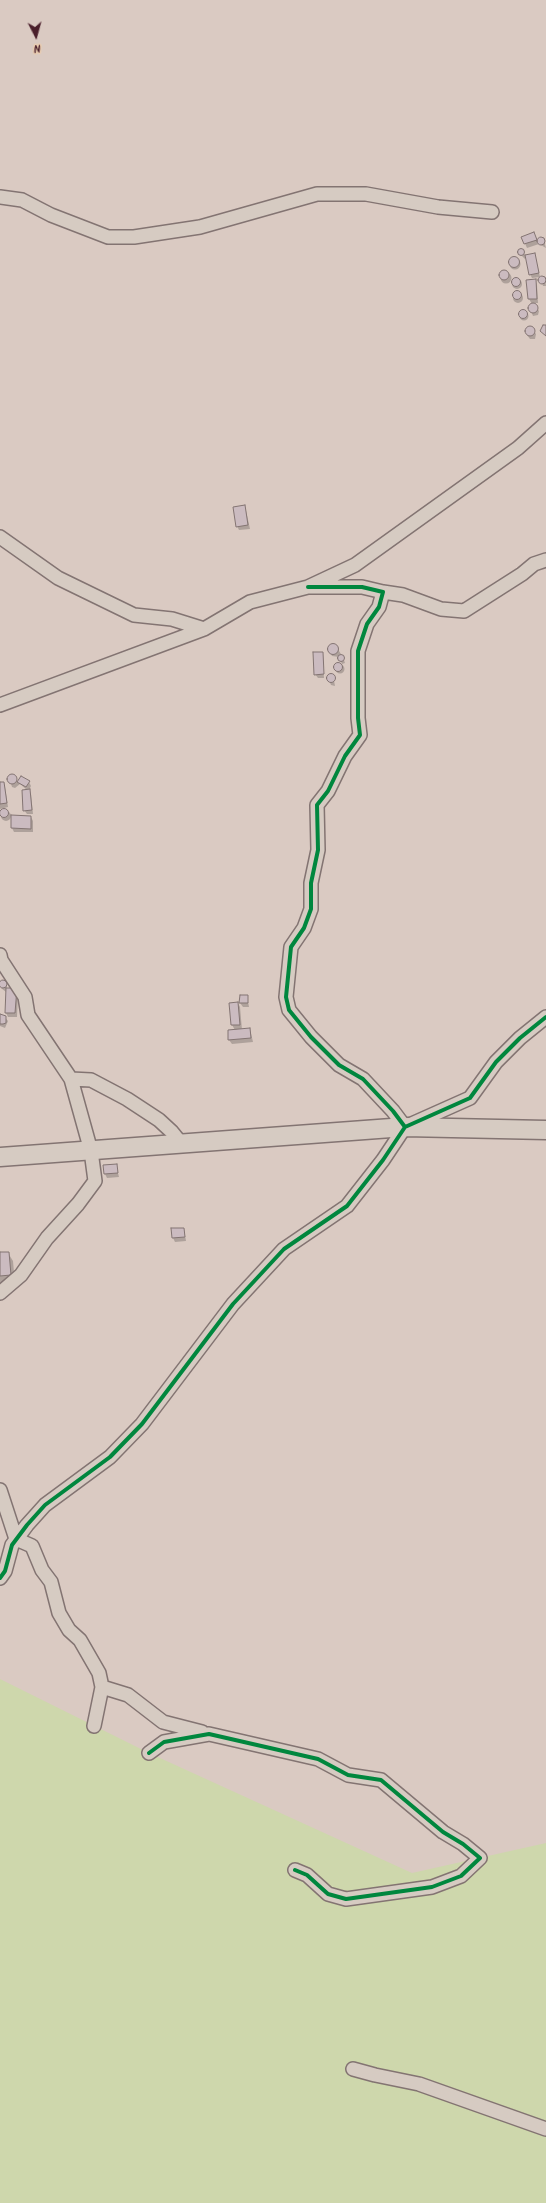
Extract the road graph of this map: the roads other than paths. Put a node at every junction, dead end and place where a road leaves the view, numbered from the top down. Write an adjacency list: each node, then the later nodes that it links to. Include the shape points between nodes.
1 (0, 197): 2 (street, via 22,200 51,215 108,237 134,237 200,227 317,194 366,194 438,207)
2 (492, 212)
3 (546, 424): 6 (street, via 518,448 355,565)
4 (0, 536): 8 (street, via 58,578 134,615 172,619)
5 (546, 560): 7 (street, via 534,564 464,611 441,609 403,595)
6 (308, 587): 7 (street, via 362,587); 8 (street, via 250,602)
7 (383, 592): 13 (street, via 379,607 367,624 358,651 360,735 345,756 328,791 317,805 318,850 311,883 311,910 304,928 291,947 286,997 288,1010 311,1037 339,1065 363,1078)
8 (204, 629): 9 (street)
9 (0, 705)
10 (0, 955): 12 (street, via 25,997 28,1015)
11 (546, 1017): 13 (street, via 496,1062 470,1098)
12 (71, 1079): 15 (street, via 91,1080 127,1099 159,1120); 16 (street)
13 (405, 1127): 14 (street); 15 (street); 20 (street, via 347,1206 284,1249 233,1304 142,1424 110,1457 45,1505)
14 (546, 1130)
15 (181, 1144): 16 (street)
16 (91, 1151): 17 (street); 18 (street, via 95,1181 47,1238 21,1275)
17 (0, 1157)
18 (0, 1293)
19 (0, 1490): 20 (street)
20 (16, 1540): 21 (street); 22 (street, via 32,1546 42,1570 51,1582 59,1613 90,1656 99,1673)
21 (0, 1578)
22 (102, 1687): 23 (street); 24 (street, via 128,1695 163,1722)
23 (94, 1726)
24 (209, 1734): 25 (street, via 164,1742); 26 (street, via 318,1760 348,1775 381,1780 443,1832 480,1858 461,1876 432,1887 346,1898 328,1894 307,1875)
25 (149, 1753)
26 (295, 1870)
27 (353, 2069): 28 (street, via 419,2084)
28 (546, 2128)

